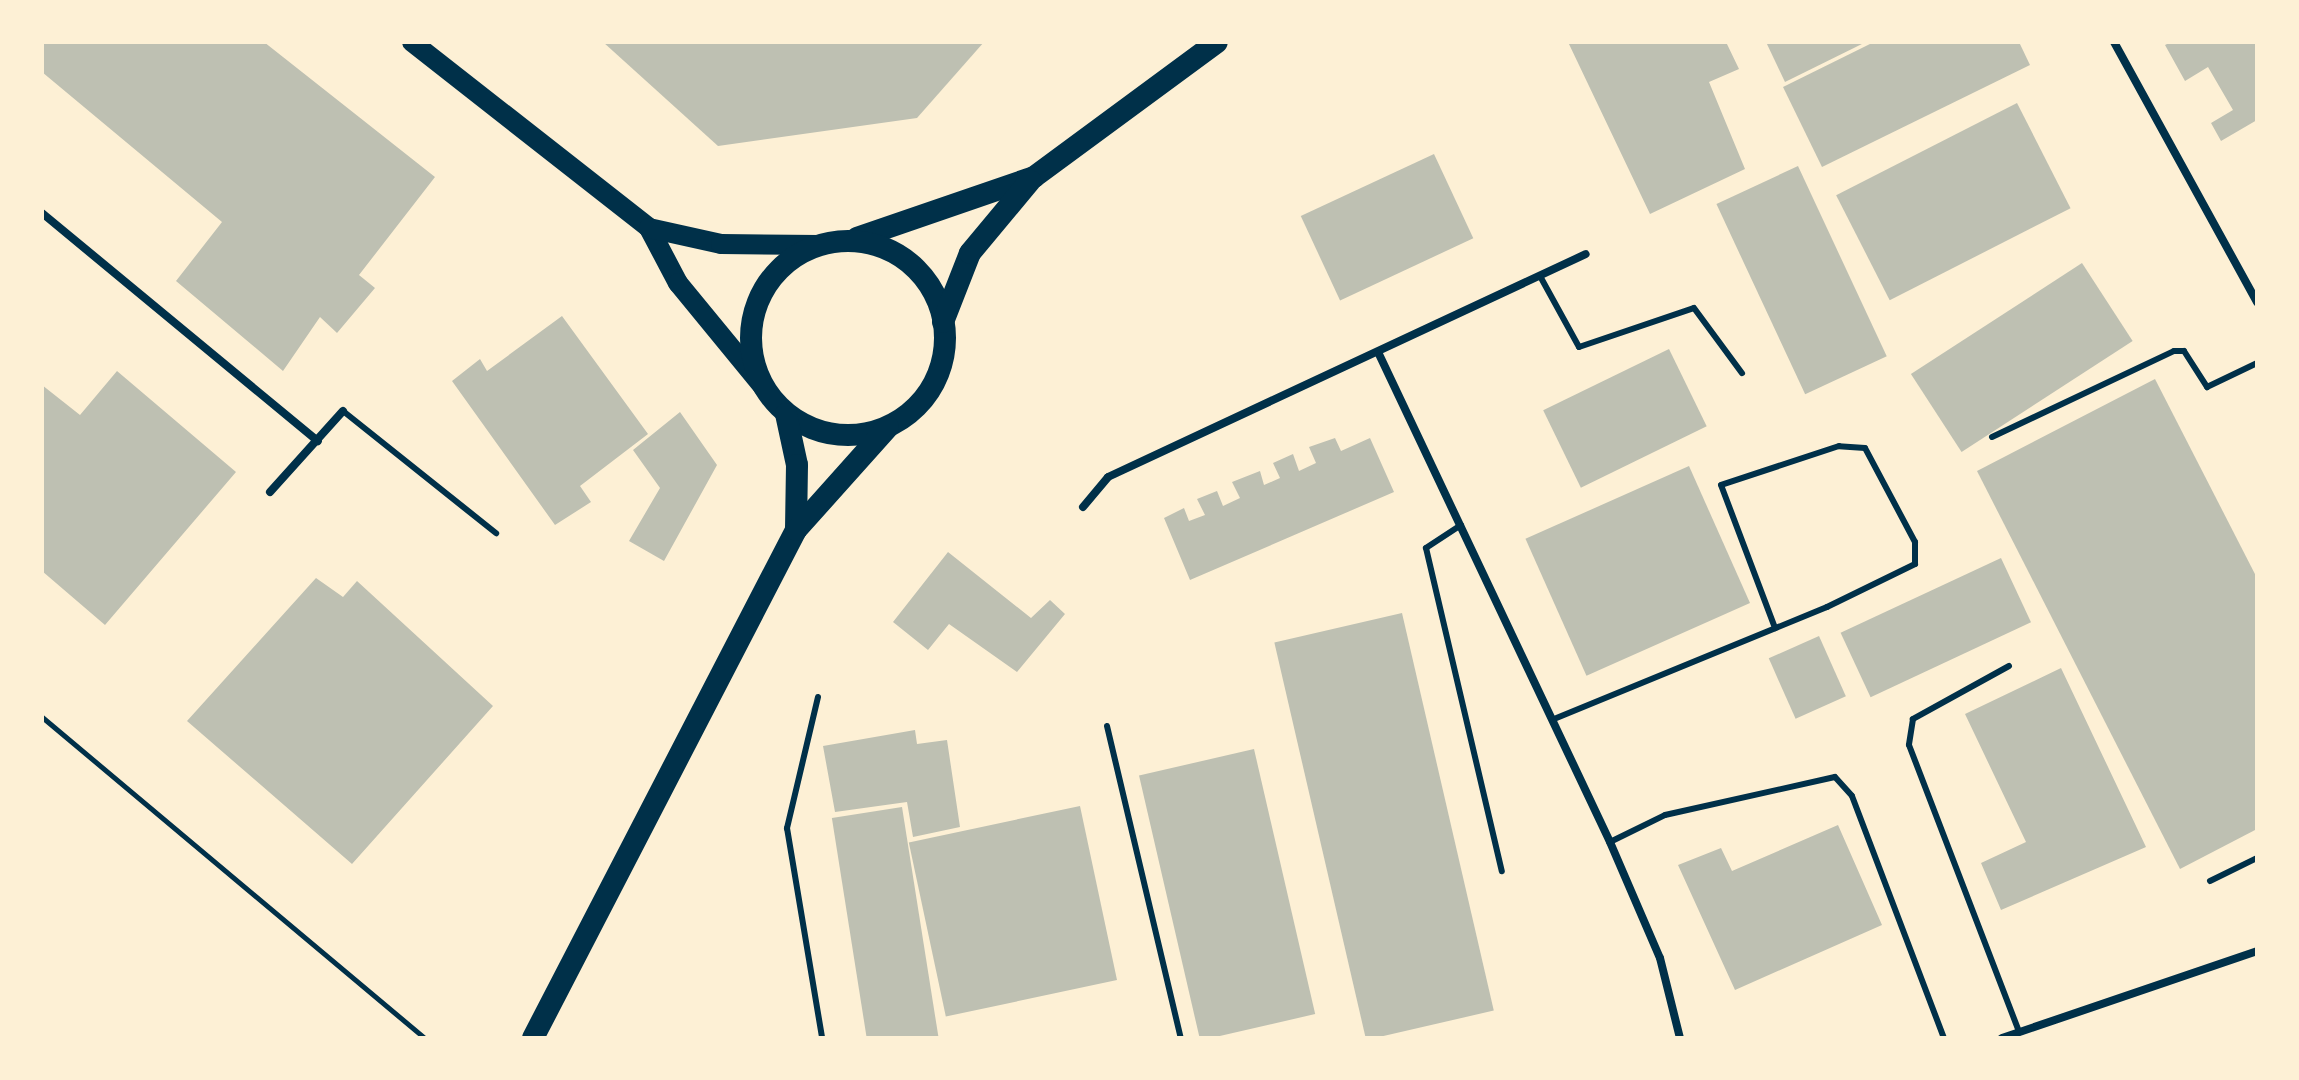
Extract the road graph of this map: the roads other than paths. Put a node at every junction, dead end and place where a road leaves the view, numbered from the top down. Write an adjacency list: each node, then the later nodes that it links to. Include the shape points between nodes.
1 (412, 42): 6 (main road)
2 (1217, 42): 4 (highway)
3 (2114, 42): 11 (street)
4 (1034, 177): 7 (highway); 12 (highway, via 970,253)
5 (42, 213): 21 (street)
6 (649, 228): 8 (main road, via 721,244); 16 (main road, via 678,283)
7 (848, 241): 8 (highway); 12 (highway, via 900,256 935,296)
8 (819, 245): 16 (highway, via 793,258 757,304 753,362)
9 (1586, 254): 10 (street)
10 (1540, 276): 13 (street); 15 (lane, via 1579,347 1694,308)
11 (2257, 302)
12 (943, 322): 19 (highway, via 933,384)
13 (1378, 352): 23 (street, via 1108,477); 24 (street)
14 (2257, 363): 20 (lane, via 2207,387 2184,351 2174,351)
15 (1742, 373)
16 (765, 389): 18 (highway)
17 (343, 411): 21 (street); 26 (lane)
18 (786, 414): 19 (highway, via 835,435); 25 (highway, via 797,465)
19 (888, 427): 25 (highway)
20 (1992, 437)
21 (318, 441): 22 (street)
22 (270, 492)
23 (1083, 507)
24 (1461, 525): 30 (street); 34 (lane, via 1426,548)
25 (796, 530): 38 (highway)
26 (496, 533)
27 (1775, 628): 27 (lane, via 1915,564 1915,542 1865,448 1839,446 1721,485); 30 (lane)
28 (2009, 666): 37 (lane, via 1913,719 1909,745)
29 (818, 697): 39 (lane, via 787,828)
30 (1554, 719): 32 (street)
31 (1107, 726): 40 (lane)
32 (1610, 842): 41 (street, via 1660,958); 42 (lane, via 1665,815 1835,777 1852,796)
33 (2257, 858): 35 (lane)
34 (1502, 871)
35 (2210, 881)
36 (2257, 951): 37 (street)
37 (2019, 1032): 43 (street)
38 (533, 1038)
39 (822, 1038)
40 (1181, 1038)
41 (1680, 1038)
42 (1944, 1038)
43 (2002, 1038)

